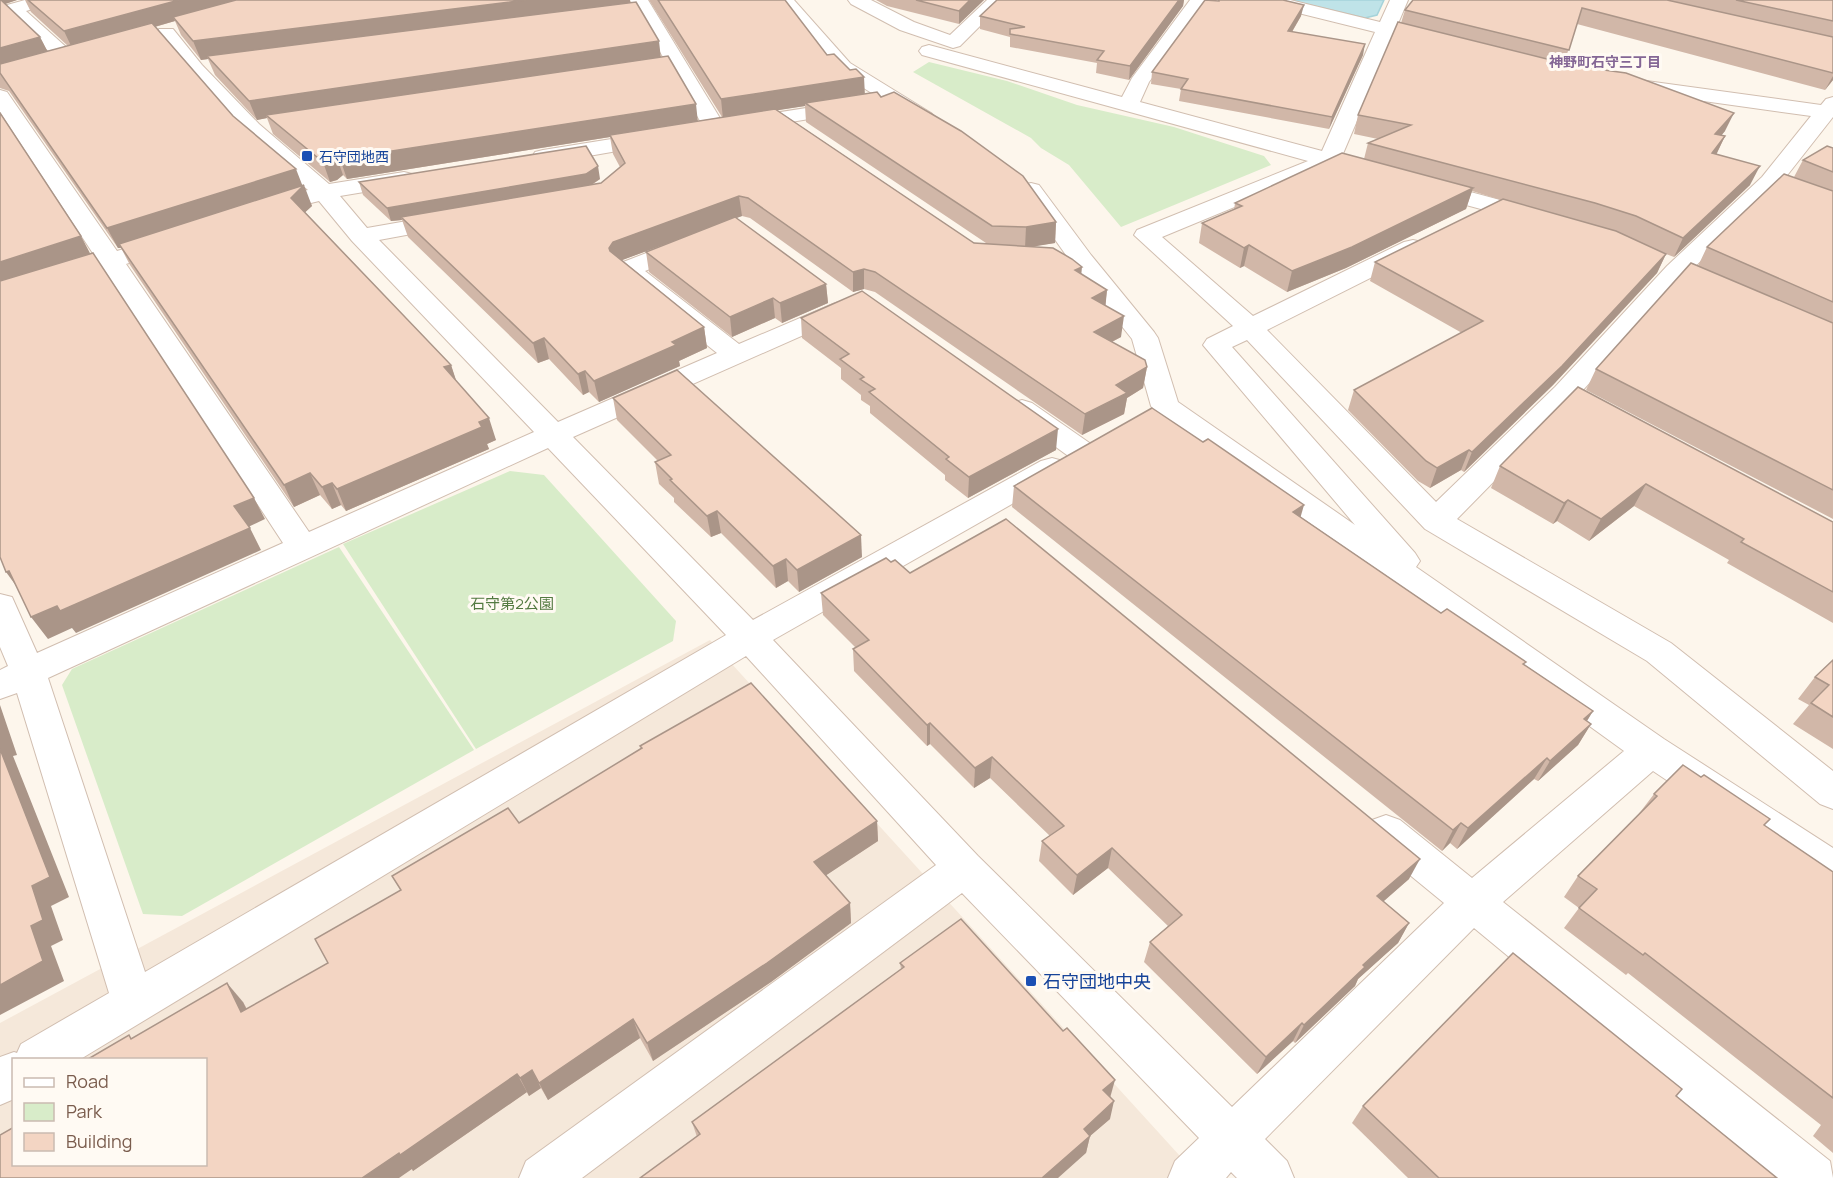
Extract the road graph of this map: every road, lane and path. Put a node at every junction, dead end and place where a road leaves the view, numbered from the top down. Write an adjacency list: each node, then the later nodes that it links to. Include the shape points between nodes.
1 (45, 0): 9 (street)
2 (784, 0): 24 (street, via 843,67)
3 (857, 0): 14 (street, via 907,26)
4 (997, 0): 14 (street)
5 (1199, 0): 21 (street)
6 (1268, 0): 11 (street)
7 (1399, 0): 11 (street)
8 (642, 6): 10 (street); 19 (street)
9 (8, 12): 17 (street)
10 (621, 14)
11 (1386, 29): 13 (street); 32 (street)
12 (166, 32): 35 (street)
13 (1420, 38)
14 (953, 42): 21 (street, via 1110,86)
15 (929, 51): 25 (street)
16 (91, 53): 17 (street)
17 (68, 59): 18 (street)
18 (45, 65)
19 (677, 65): 20 (street); 29 (street)
20 (653, 68)
21 (1139, 82): 25 (street)
22 (1616, 83): 26 (street)
23 (0, 96): 47 (street)
24 (894, 100): 27 (street); 28 (street)
25 (1129, 104): 32 (street)
26 (1830, 107): 55 (street, via 1781,186 1677,271 1576,399)
27 (781, 118): 29 (street); 30 (street)
28 (941, 127)
29 (715, 128): 31 (street, via 601,156)
30 (810, 138)
31 (527, 159)
32 (1329, 160): 37 (street); 50 (street, via 1146,235)
33 (422, 176): 35 (street)
34 (1014, 177): 46 (street, via 1031,190)
35 (324, 192): 36 (street); 42 (street)
36 (290, 203)
37 (1495, 206): 39 (street); 40 (street)
38 (467, 217): 42 (street)
39 (1464, 222)
40 (1558, 224)
41 (190, 236): 47 (street)
42 (361, 236): 53 (street)
43 (710, 237): 51 (street, via 627,269)
44 (1432, 238): 50 (street)
45 (1050, 259): 46 (street)
46 (1082, 260): 58 (street, via 1145,338 1154,412)
47 (111, 261): 48 (street); 57 (street)
48 (0, 297)
49 (849, 299): 51 (street)
50 (1252, 329): 55 (street); 58 (street, via 1216,345)
51 (737, 356): 53 (street)
52 (1002, 396): 54 (street, via 1091,445)
53 (555, 435): 57 (street); 60 (street)
54 (987, 506): 56 (street); 60 (street)
55 (1436, 521): 63 (street, via 1659,652)
56 (1015, 528)
57 (303, 548): 61 (street)
58 (1439, 602): 62 (street)
59 (0, 606): 61 (street)
60 (749, 638): 65 (street); 68 (street)
61 (14, 678): 68 (street)
62 (1651, 750): 66 (street); 67 (street)
63 (1833, 793)
64 (1363, 813): 67 (street)
65 (964, 867): 70 (street); 71 (street)
66 (1833, 870)
67 (1472, 903): 70 (street); 74 (street)
68 (133, 1001): 69 (street)
69 (39, 1058)
70 (1232, 1138): 72 (street); 73 (street)
71 (543, 1178)
72 (1192, 1178)
73 (1270, 1178)
74 (1813, 1178)

